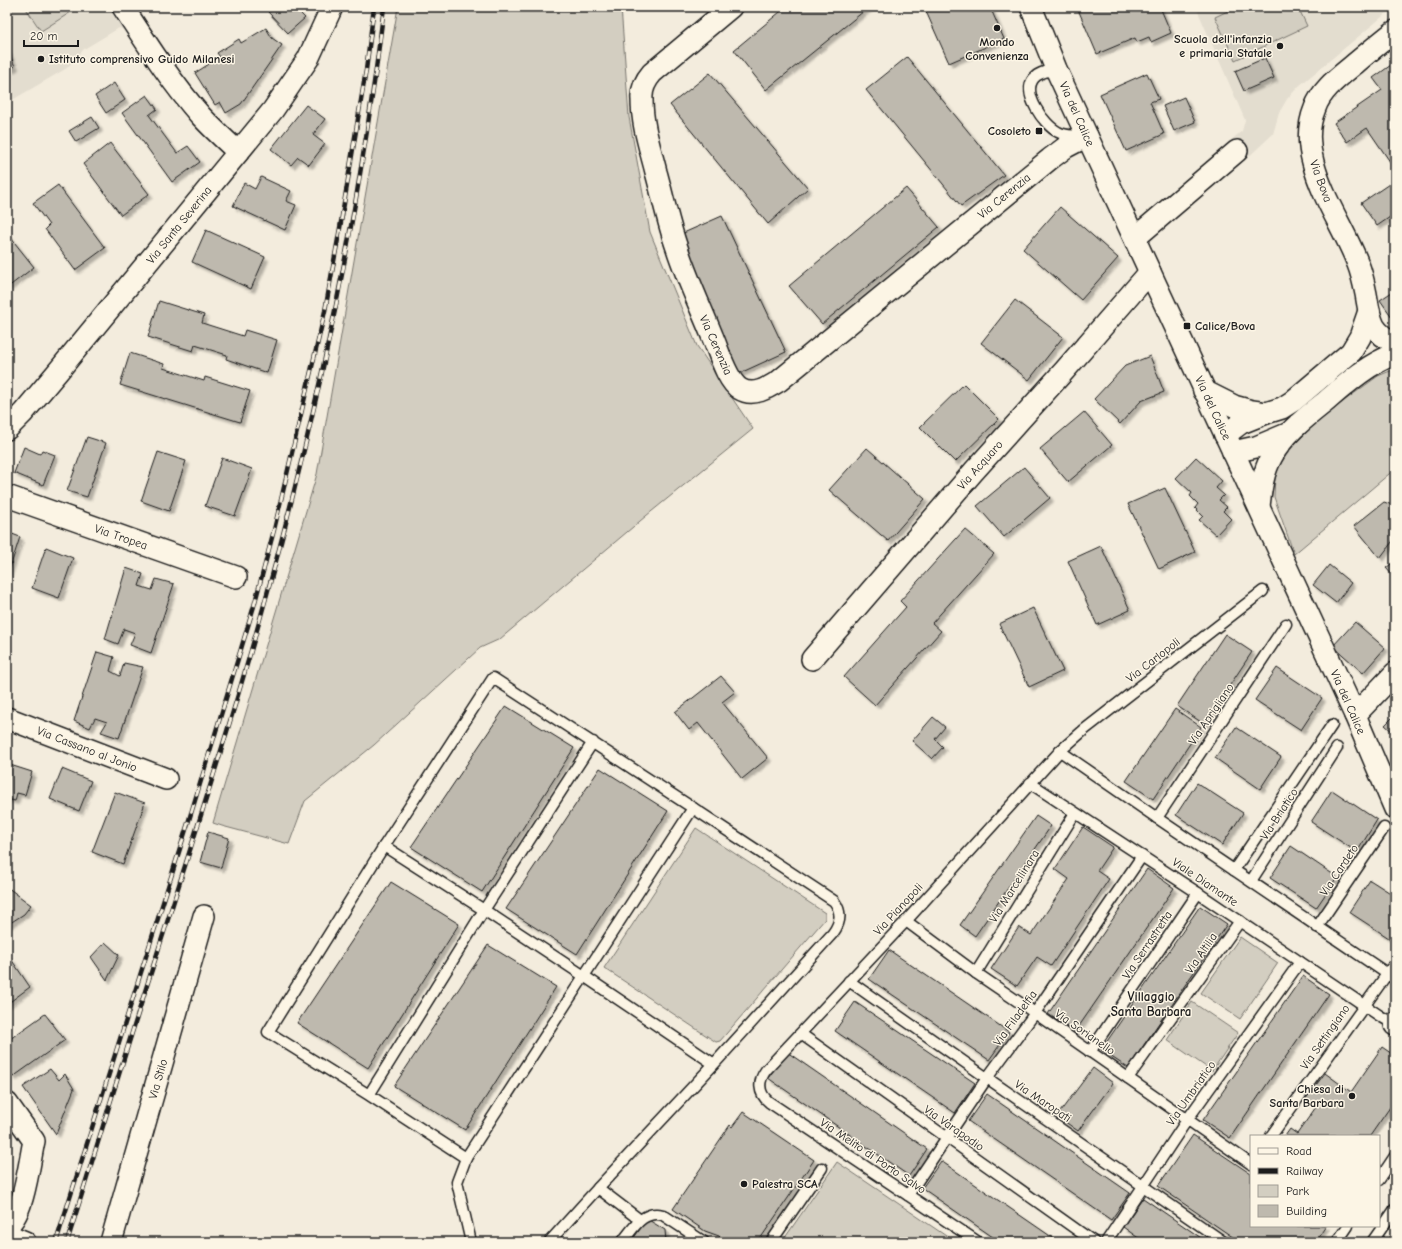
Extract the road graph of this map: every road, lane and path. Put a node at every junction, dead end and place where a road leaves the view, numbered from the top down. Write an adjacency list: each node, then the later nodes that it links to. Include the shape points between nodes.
1 (123, 7): 9 (street, via 183,94 200,115)
2 (332, 7): 9 (street, Via Santa Severina, via 315,45 291,85)
3 (731, 7): 7 (street, Via Cerenzia, via 652,73 645,81 642,101 646,134 676,247 727,372 738,388 743,390 761,390 779,381 1050,159)
4 (1031, 7): 6 (street, Via del Calice)
5 (1395, 31): 12 (street, Via Bova, via 1325,90 1315,108 1310,132 1313,163 1333,213 1358,264)
6 (1056, 68): 7 (street, Via del Calice); 7 (lane, via 1034,78 1029,88 1031,98 1041,116 1053,129 1067,135)
7 (1087, 136): 10 (street, Via del Calice)
8 (1237, 151): 10 (street)
9 (238, 152): 17 (street, Via Santa Severina, via 60,369)
10 (1135, 238): 11 (street, Via del Calice)
11 (1150, 272): 15 (street, Via del Calice); 25 (street, Via Acquaro)
12 (1369, 311): 13 (street, Via Bova, via 1377,330); 16 (street, Via Bova, via 1360,337 1351,352 1290,403)
13 (1395, 343)
14 (1395, 354): 18 (street, via 1376,362 1362,372)
15 (1204, 391): 16 (street, via 1234,406); 19 (street, Via del Calice)
16 (1266, 413): 19 (street, Via Bova, via 1241,423)
17 (7, 429)
18 (1290, 432): 19 (street, via 1256,447); 21 (street, via 1268,464)
19 (1229, 443): 21 (street, Via del Calice)
20 (7, 496): 22 (street, Via Tropea)
21 (1259, 506): 27 (street, Via del Calice)
22 (236, 577)
23 (1263, 591): 32 (lane, Via Carlopoli)
24 (1286, 624): 40 (lane, Via Aprigliano)
25 (812, 659)
26 (1395, 673): 27 (street)
27 (1355, 715): 38 (street, Via del Calice)
28 (7, 718): 35 (street, Via Cassano al Jonio)
29 (1332, 725): 33 (lane, Via Briatico)
30 (593, 742): 37 (lane); 42 (lane, via 493,678); 47 (lane)
31 (1337, 748): 34 (lane, Via Briatico)
32 (1060, 751): 36 (lane, Via Pianopoli); 40 (lane)
33 (1314, 751): 34 (lane); 44 (lane, Via Briatico)
34 (1329, 761): 45 (lane, Via Briatico)
35 (166, 779)
36 (1030, 783): 39 (lane, Viale Diamante); 49 (lane, Via Pianopoli)
37 (693, 808): 55 (lane); 63 (lane, via 820,891 834,901 840,911 839,924 833,933)
38 (1395, 809)
39 (1075, 813): 43 (lane, Viale Diamante); 54 (lane, Via Marcellinara)
40 (1157, 818): 44 (lane)
41 (1384, 828): 51 (lane, Via Cardeto)
42 (384, 846): 47 (lane); 67 (lane, via 268,1032)
43 (1142, 856): 46 (lane, Viale Diamante); 59 (lane, Via Filadelfia)
44 (1234, 870): 45 (lane)
45 (1251, 881): 51 (lane)
46 (1198, 893): 50 (lane, Viale Diamante); 62 (lane, Via Serrastretta)
47 (484, 910): 55 (lane); 67 (lane)
48 (204, 916): 86 (street, Via Stilo)
49 (906, 921): 54 (lane, Via Sorianello); 57 (lane, Via Pianopoli)
50 (1240, 921): 52 (lane, Viale Diamante); 65 (lane, Via Altilia)
51 (1317, 927): 56 (lane)
52 (1300, 962): 58 (lane, Viale Diamante); 69 (lane, Via Umbriatico)
53 (1395, 963): 56 (lane, Via Settingiano)
54 (976, 973): 59 (lane, Via Sorianello)
55 (584, 976): 63 (lane); 73 (lane)
56 (1391, 976): 58 (lane, Via Settingiano)
57 (850, 981): 61 (lane, Via Pianopoli); 64 (lane, Via Maropati)
58 (1364, 1006): 60 (lane, Viale Diamante); 70 (lane, Via Settingiano)
59 (1035, 1013): 62 (lane, Via Sorianello); 64 (lane, Via Filadelfia)
60 (1395, 1024)
61 (801, 1034): 66 (lane, Via Pianopoli, via 766,1070 761,1078); 71 (lane, Via Varapodio)
62 (1090, 1052): 65 (lane, Via Sorianello)
63 (714, 1064): 78 (lane)
64 (986, 1078): 71 (lane, Via Filadelfia); 77 (lane, Via Maropati)
65 (1128, 1078): 69 (lane, Via Sorianello)
66 (760, 1087): 79 (lane, Via Melito di Porto Salvo, via 763,1096 769,1102)
67 (369, 1095): 73 (lane)
68 (7, 1103): 82 (street, via 34,1141 21,1205 11,1223)
69 (1188, 1120): 74 (lane, Via Sorianello); 77 (lane, Via Umbriatico)
70 (1272, 1135)
71 (946, 1138): 79 (lane, Via Filadelfia); 93 (lane, Via Varapodio)
72 (1395, 1156): 76 (lane)
73 (466, 1158): 87 (lane, via 457,1182)
74 (1250, 1163)
75 (822, 1168): 91 (lane)
76 (1380, 1178)
77 (1143, 1185): 94 (lane, Via Umbriatico); 95 (lane, Via Maropati)
78 (598, 1188): 81 (lane); 88 (lane)
79 (908, 1195): 92 (lane, Via Melito di Porto Salvo)
80 (1395, 1209): 97 (lane)
81 (640, 1220): 89 (lane); 90 (lane, via 651,1213 663,1214)
82 (7, 1225)
83 (1347, 1227): 96 (lane)
84 (7, 1232): 85 (street)
85 (25, 1242)
86 (111, 1242)
87 (471, 1242)
88 (548, 1242)
89 (622, 1242)
90 (704, 1242)
91 (771, 1242)
92 (978, 1242)
93 (1094, 1242)
94 (1106, 1242)
95 (1224, 1242)
96 (1337, 1242)
97 (1372, 1242)

